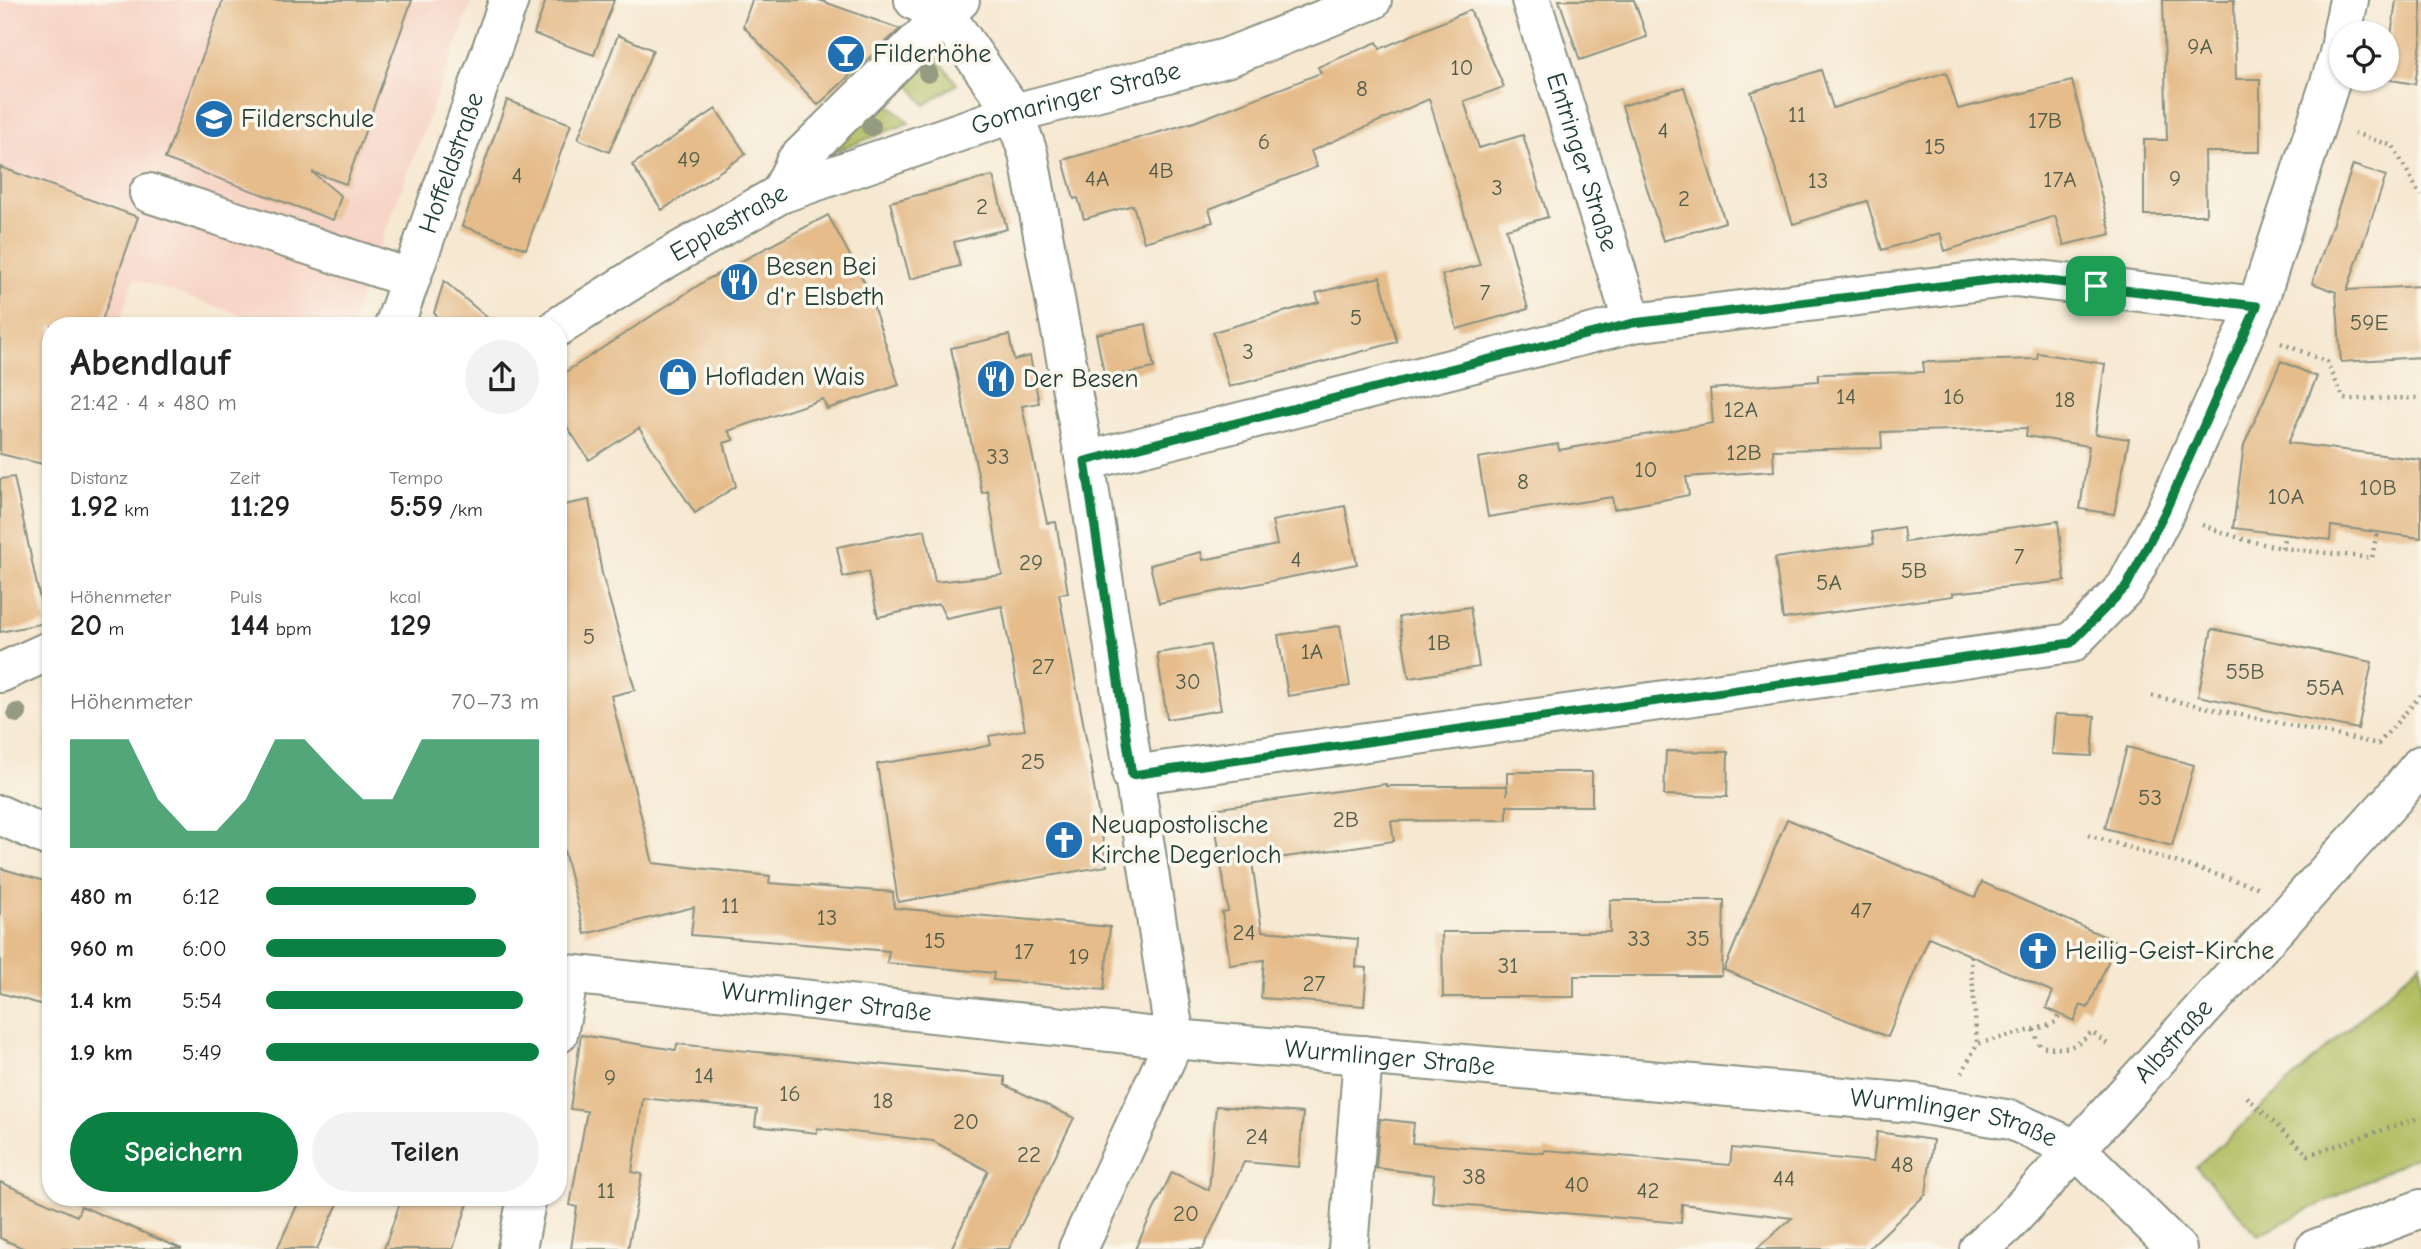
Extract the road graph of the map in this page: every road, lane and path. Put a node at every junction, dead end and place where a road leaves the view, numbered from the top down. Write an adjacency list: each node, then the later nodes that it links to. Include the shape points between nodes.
1 (509, 0): 13 (street, Hoffeldstraße)
2 (1372, 0): 8 (street, Gomaringer Straße, via 1226,58)
3 (1531, 0): 17 (street, Entringer Straße)
4 (2349, 0): 6 (street)
5 (940, 5): 8 (street); 11 (street, Epplestraße, via 796,161)
6 (2345, 21)
7 (2329, 85): 9 (street)
8 (1014, 113): 11 (street, Gomaringer Straße); 19 (street, via 1028,153)
9 (2317, 120): 12 (path, via 2393,146); 15 (street)
10 (149, 193): 13 (street)
11 (780, 194): 16 (street, Epplestraße)
12 (2421, 196)
13 (409, 278): 14 (street, Hoffeldstraße)
14 (397, 317)
15 (2252, 317): 17 (street, via 2015,277); 18 (path, via 2327,362 2344,399); 20 (street)
16 (567, 321)
17 (1633, 323): 19 (street)
18 (2421, 398)
19 (1085, 461): 29 (street)
20 (2165, 512): 23 (path); 29 (street, via 2126,587 2071,643)
21 (2377, 532): 23 (path, via 2372,558)
22 (2285, 534): 23 (path)
23 (2283, 548)
24 (42, 654): 25 (street)
25 (0, 673)
26 (2421, 695): 27 (path, via 2378,744)
27 (2152, 696)
28 (2421, 765): 45 (street, Albstraße)
29 (1132, 775): 38 (street)
30 (0, 815): 31 (street)
31 (42, 834)
32 (2088, 835): 33 (path)
33 (2260, 888)
34 (1972, 956): 39 (path)
35 (567, 975): 38 (street, Wurmlinger Straße)
36 (2059, 1014): 37 (path, via 2056,1022)
37 (2034, 1030): 39 (path); 40 (path, via 2040,1046 2076,1046 2092,1032)
38 (1175, 1039): 41 (street, Wurmlinger Straße); 49 (street)
39 (1977, 1044): 42 (path)
40 (2110, 1046)
41 (1363, 1055): 45 (street, Wurmlinger Straße, via 1913,1103 2011,1120); 50 (street)
42 (1958, 1080)
43 (2247, 1097): 44 (path, via 2308,1155)
44 (2421, 1117)
45 (2076, 1149): 51 (street, Albstraße); 52 (street, Wurmlinger Straße)
46 (525, 1206): 48 (street)
47 (2421, 1209): 53 (street)
48 (517, 1249)
49 (1078, 1249)
50 (1348, 1249)
51 (1979, 1249)
52 (2177, 1249)
53 (2315, 1249)

